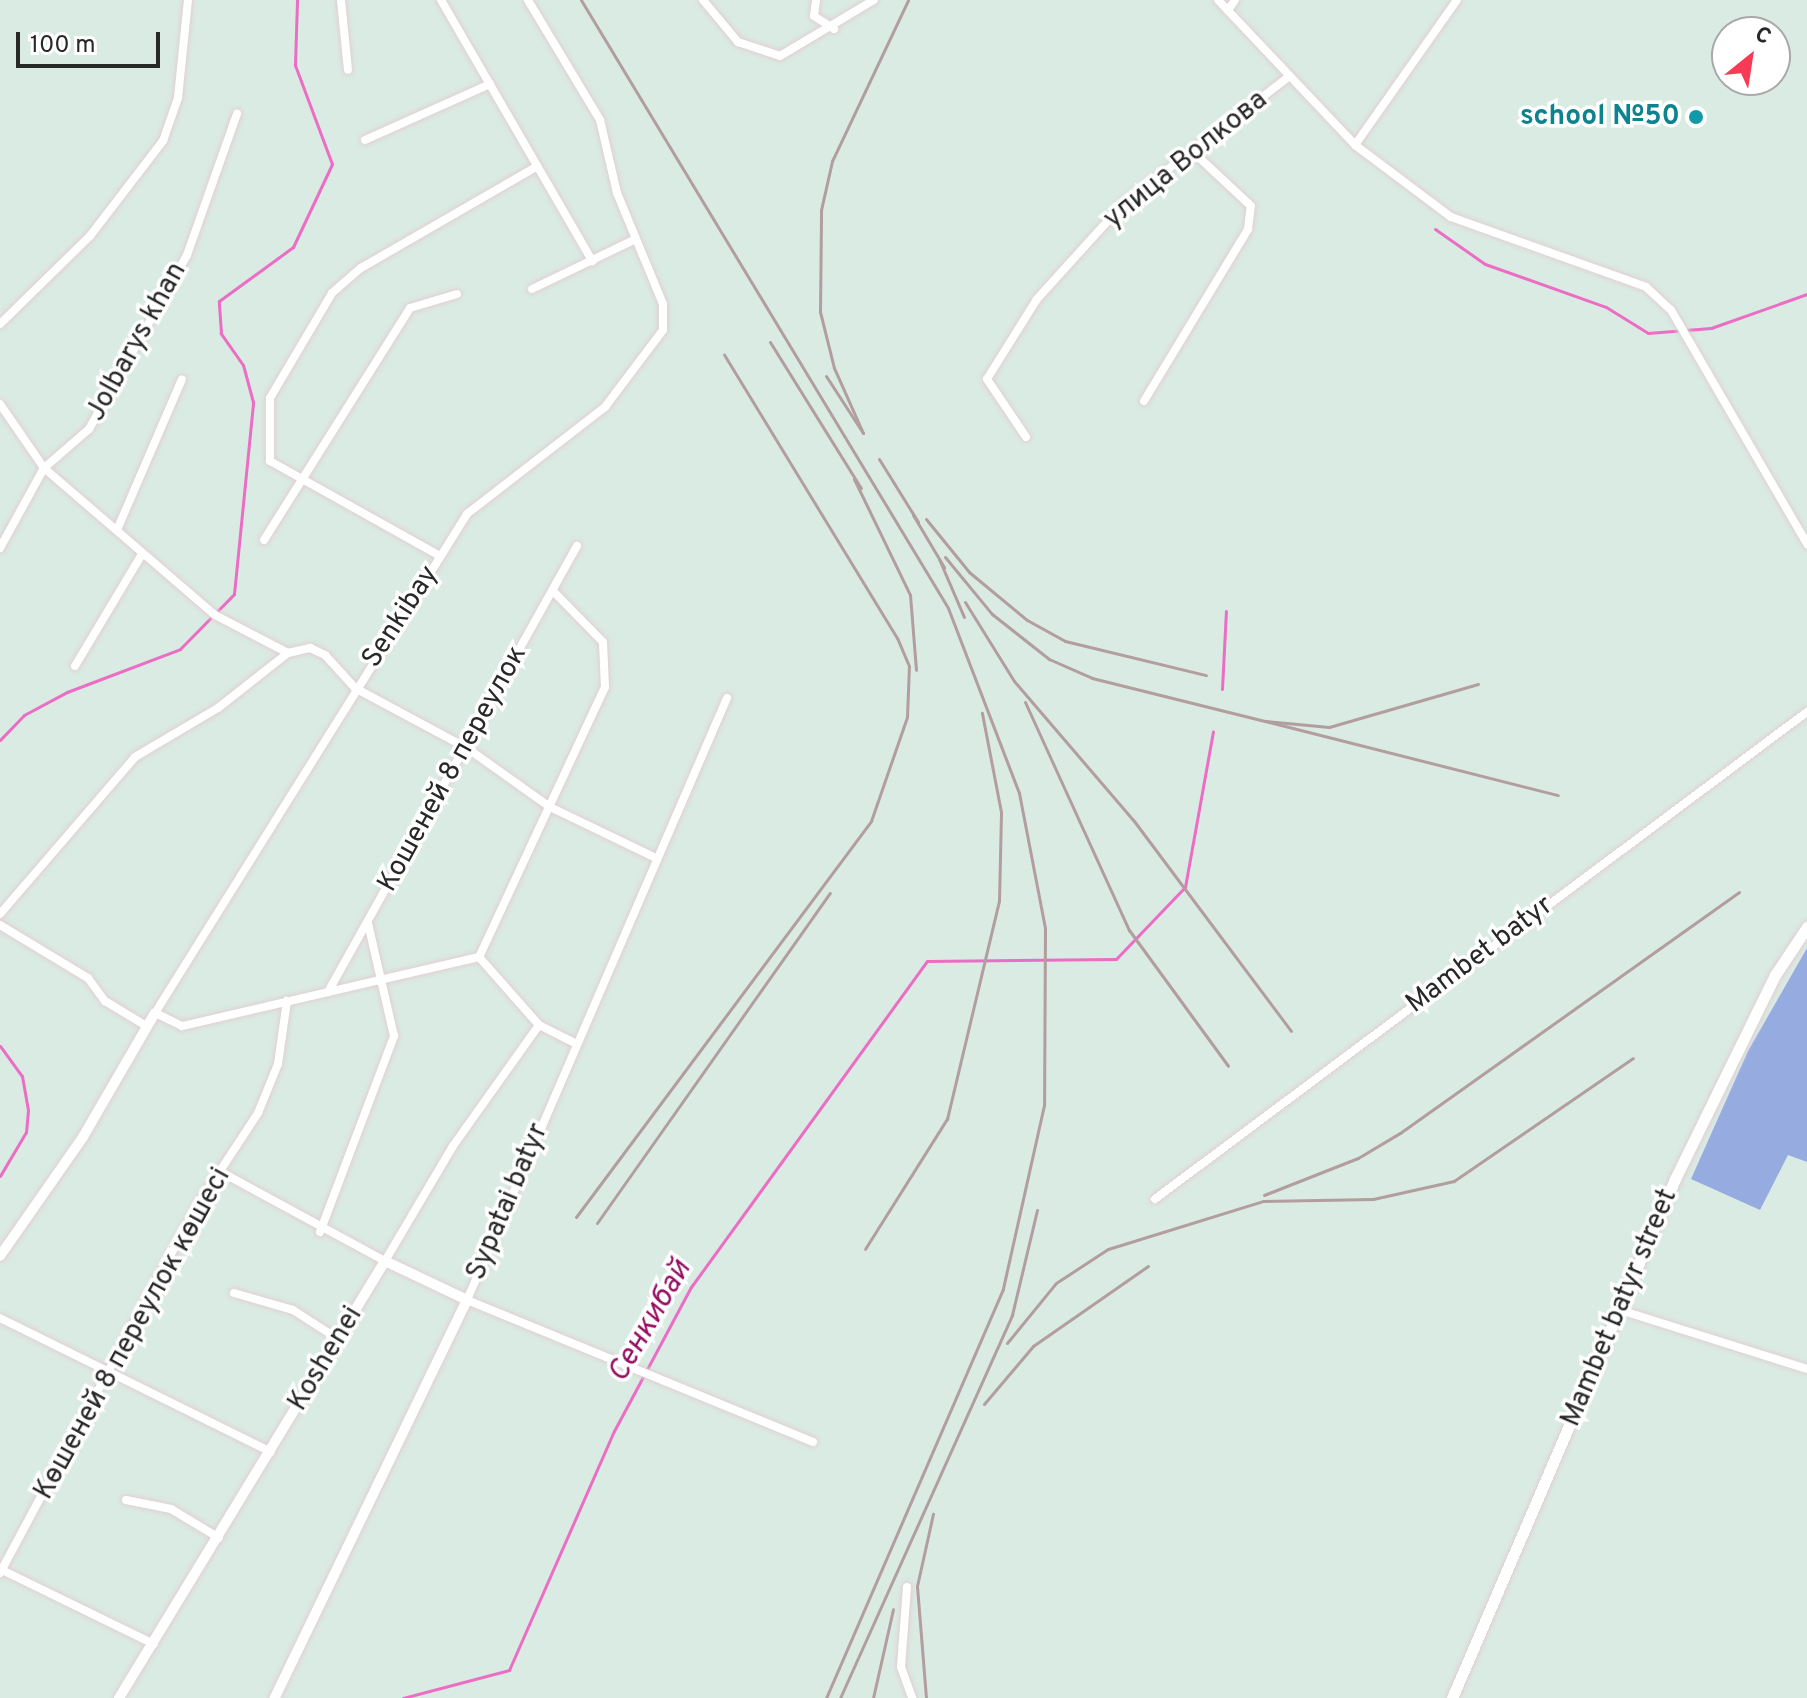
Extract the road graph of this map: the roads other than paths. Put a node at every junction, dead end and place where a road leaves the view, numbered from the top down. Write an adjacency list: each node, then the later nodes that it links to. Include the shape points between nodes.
1 (188, 0): 25 (street, via 178,98 163,141 90,236)
2 (341, 0): 13 (street)
3 (441, 0): 15 (street)
4 (528, 0): 21 (street, Senkibay, via 600,120)
5 (703, 0): 12 (street, via 721,29 767,55 791,53)
6 (816, 0): 12 (street, via 814,16)
7 (874, 0): 12 (street)
8 (1218, 0): 11 (street)
9 (1235, 0): 11 (street)
10 (1457, 0): 18 (street)
11 (1228, 10): 14 (street)
12 (834, 29)
13 (348, 70)
14 (1287, 78): 18 (street); 19 (street, улица Волкова)
15 (490, 84): 17 (street); 20 (street)
16 (237, 114): 30 (street, Jolbarys khan, via 187,255 89,429)
17 (365, 140)
18 (1355, 145): 34 (street, via 1451,217 1646,287 1686,336)
19 (1192, 151): 27 (street, via 1251,206 1248,229); 29 (street, улица Волкова, via 1125,202 1037,299 990,363 989,389)
20 (536, 167): 22 (street); 31 (street, via 361,268 332,293 270,398 264,430 270,461)
21 (636, 239): 22 (street); 38 (street, Senkibay, via 663,304 663,330 649,356 605,407 467,514)
22 (592, 261): 23 (street)
23 (532, 289)
24 (457, 294): 31 (street, via 410,308)
25 (0, 324)
26 (182, 379): 32 (street)
27 (1144, 401)
28 (0, 404): 30 (street)
29 (1026, 437)
30 (44, 468): 32 (street); 36 (street, Jolbarys khan)
31 (301, 477): 33 (street); 38 (street)
32 (117, 530): 37 (street)
33 (264, 540)
34 (1807, 544)
35 (577, 546): 39 (street, Кошеней 8 переулок)
36 (0, 548)
37 (142, 554): 40 (street, via 215,615); 41 (street)
38 (440, 556): 42 (street, Senkibay)
39 (553, 591): 45 (street, Кошеней 8 переулок); 46 (street, via 603,642 605,687)
40 (288, 653): 42 (street, via 310,648 325,655); 48 (street, via 218,708 135,757)
41 (75, 666)
42 (355, 688): 45 (street); 56 (street, Senkibay)
43 (727, 698): 47 (street, Sypatai batyr)
44 (1807, 712): 61 (street, Mambet batyr)
45 (467, 748): 46 (street); 49 (street, Кошеней 8 переулок)
46 (550, 807): 47 (street); 52 (street)
47 (654, 857): 59 (street, Sypatai batyr)
48 (0, 914)
49 (368, 922): 53 (street); 54 (street, Кошеней 8 переулок)
50 (0, 925): 58 (street, via 88,978 105,1001)
51 (1807, 927): 67 (main road, Mambet batyr street, via 1731,1062)
52 (479, 957): 53 (street); 57 (street)
53 (379, 980): 54 (street); 62 (street, via 394,1036 390,1054)
54 (328, 992): 55 (street)
55 (287, 1001): 56 (street, via 182,1026); 60 (street, Көшеней 8 переулок көшесі, via 278,1064)
56 (155, 1013): 58 (street, Senkibay)
57 (539, 1025): 59 (street); 64 (street, Koshenei, via 453,1146)
58 (148, 1027): 63 (street, Senkibay)
59 (577, 1044): 66 (street, Sypatai batyr)
60 (221, 1172): 62 (street); 71 (street, Көшеней 8 переулок көшесі, via 195,1209)
61 (1155, 1199)
62 (320, 1232): 64 (street)
63 (0, 1256)
64 (385, 1261): 66 (street); 69 (street, Koshenei)
65 (234, 1293): 69 (street, via 293,1310)
66 (467, 1300): 72 (street); 80 (street, Sypatai batyr)
67 (1620, 1310): 70 (street); 82 (main road, Mambet batyr street)
68 (0, 1318): 71 (street)
69 (338, 1339): 73 (street, Koshenei)
70 (1807, 1369)
71 (112, 1375): 73 (street); 76 (street, Көшеней 8 переулок көшесі)
72 (813, 1442)
73 (271, 1452): 75 (street, Koshenei)
74 (126, 1500): 75 (street, via 171,1509)
75 (219, 1538): 78 (street, Koshenei)
76 (1, 1571): 78 (street)
77 (907, 1587): 81 (street, via 901,1667)
78 (154, 1644): 79 (street, Koshenei)
79 (119, 1698)
80 (275, 1698)
81 (912, 1698)
82 (1452, 1698)

